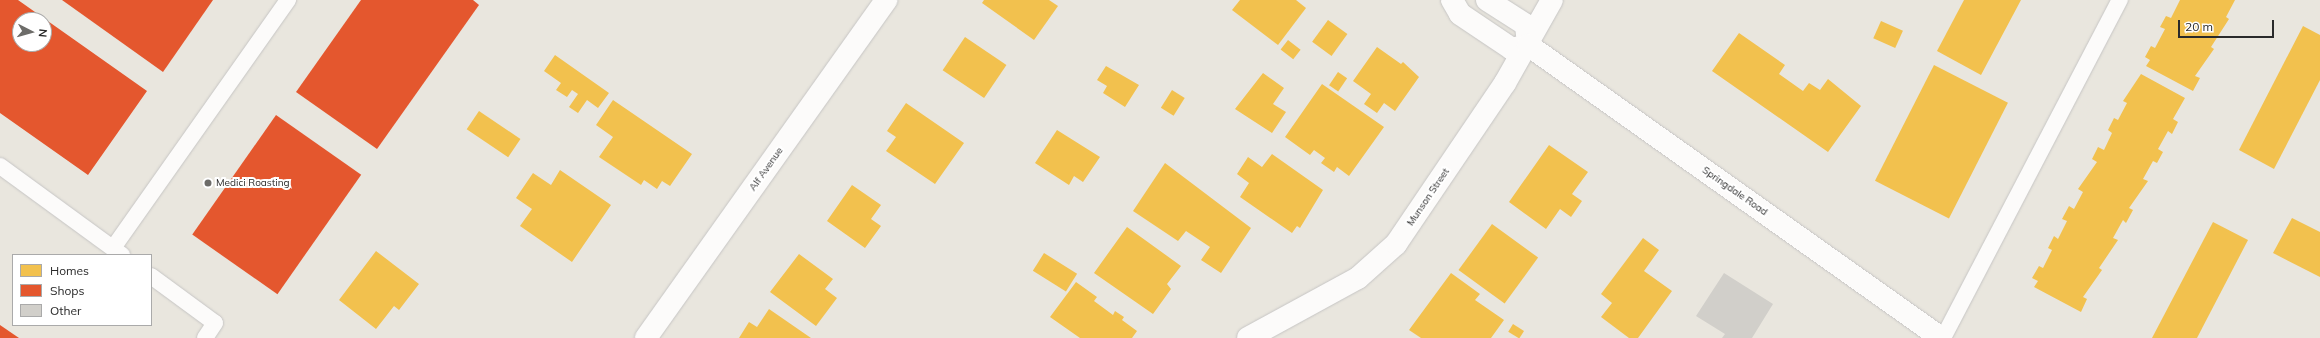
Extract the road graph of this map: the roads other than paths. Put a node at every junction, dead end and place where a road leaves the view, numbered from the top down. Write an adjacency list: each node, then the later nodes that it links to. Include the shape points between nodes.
1 (288, 0): 9 (lane)
2 (886, 0): 12 (street, Alf Avenue)
3 (1452, 0): 7 (street, via 1460,14 1512,49)
4 (1487, 0): 7 (street, via 1526,25)
5 (1552, 0): 7 (street, Munson Street)
6 (2120, 0): 14 (lane)
7 (1528, 45): 13 (street, Munson Street, via 1396,244 1358,278); 14 (street, Springdale Road)
8 (0, 166): 9 (lane)
9 (118, 252)
10 (152, 277): 11 (lane, via 215,323)
11 (205, 338)
12 (646, 338)
13 (1248, 338)
14 (1942, 338)

